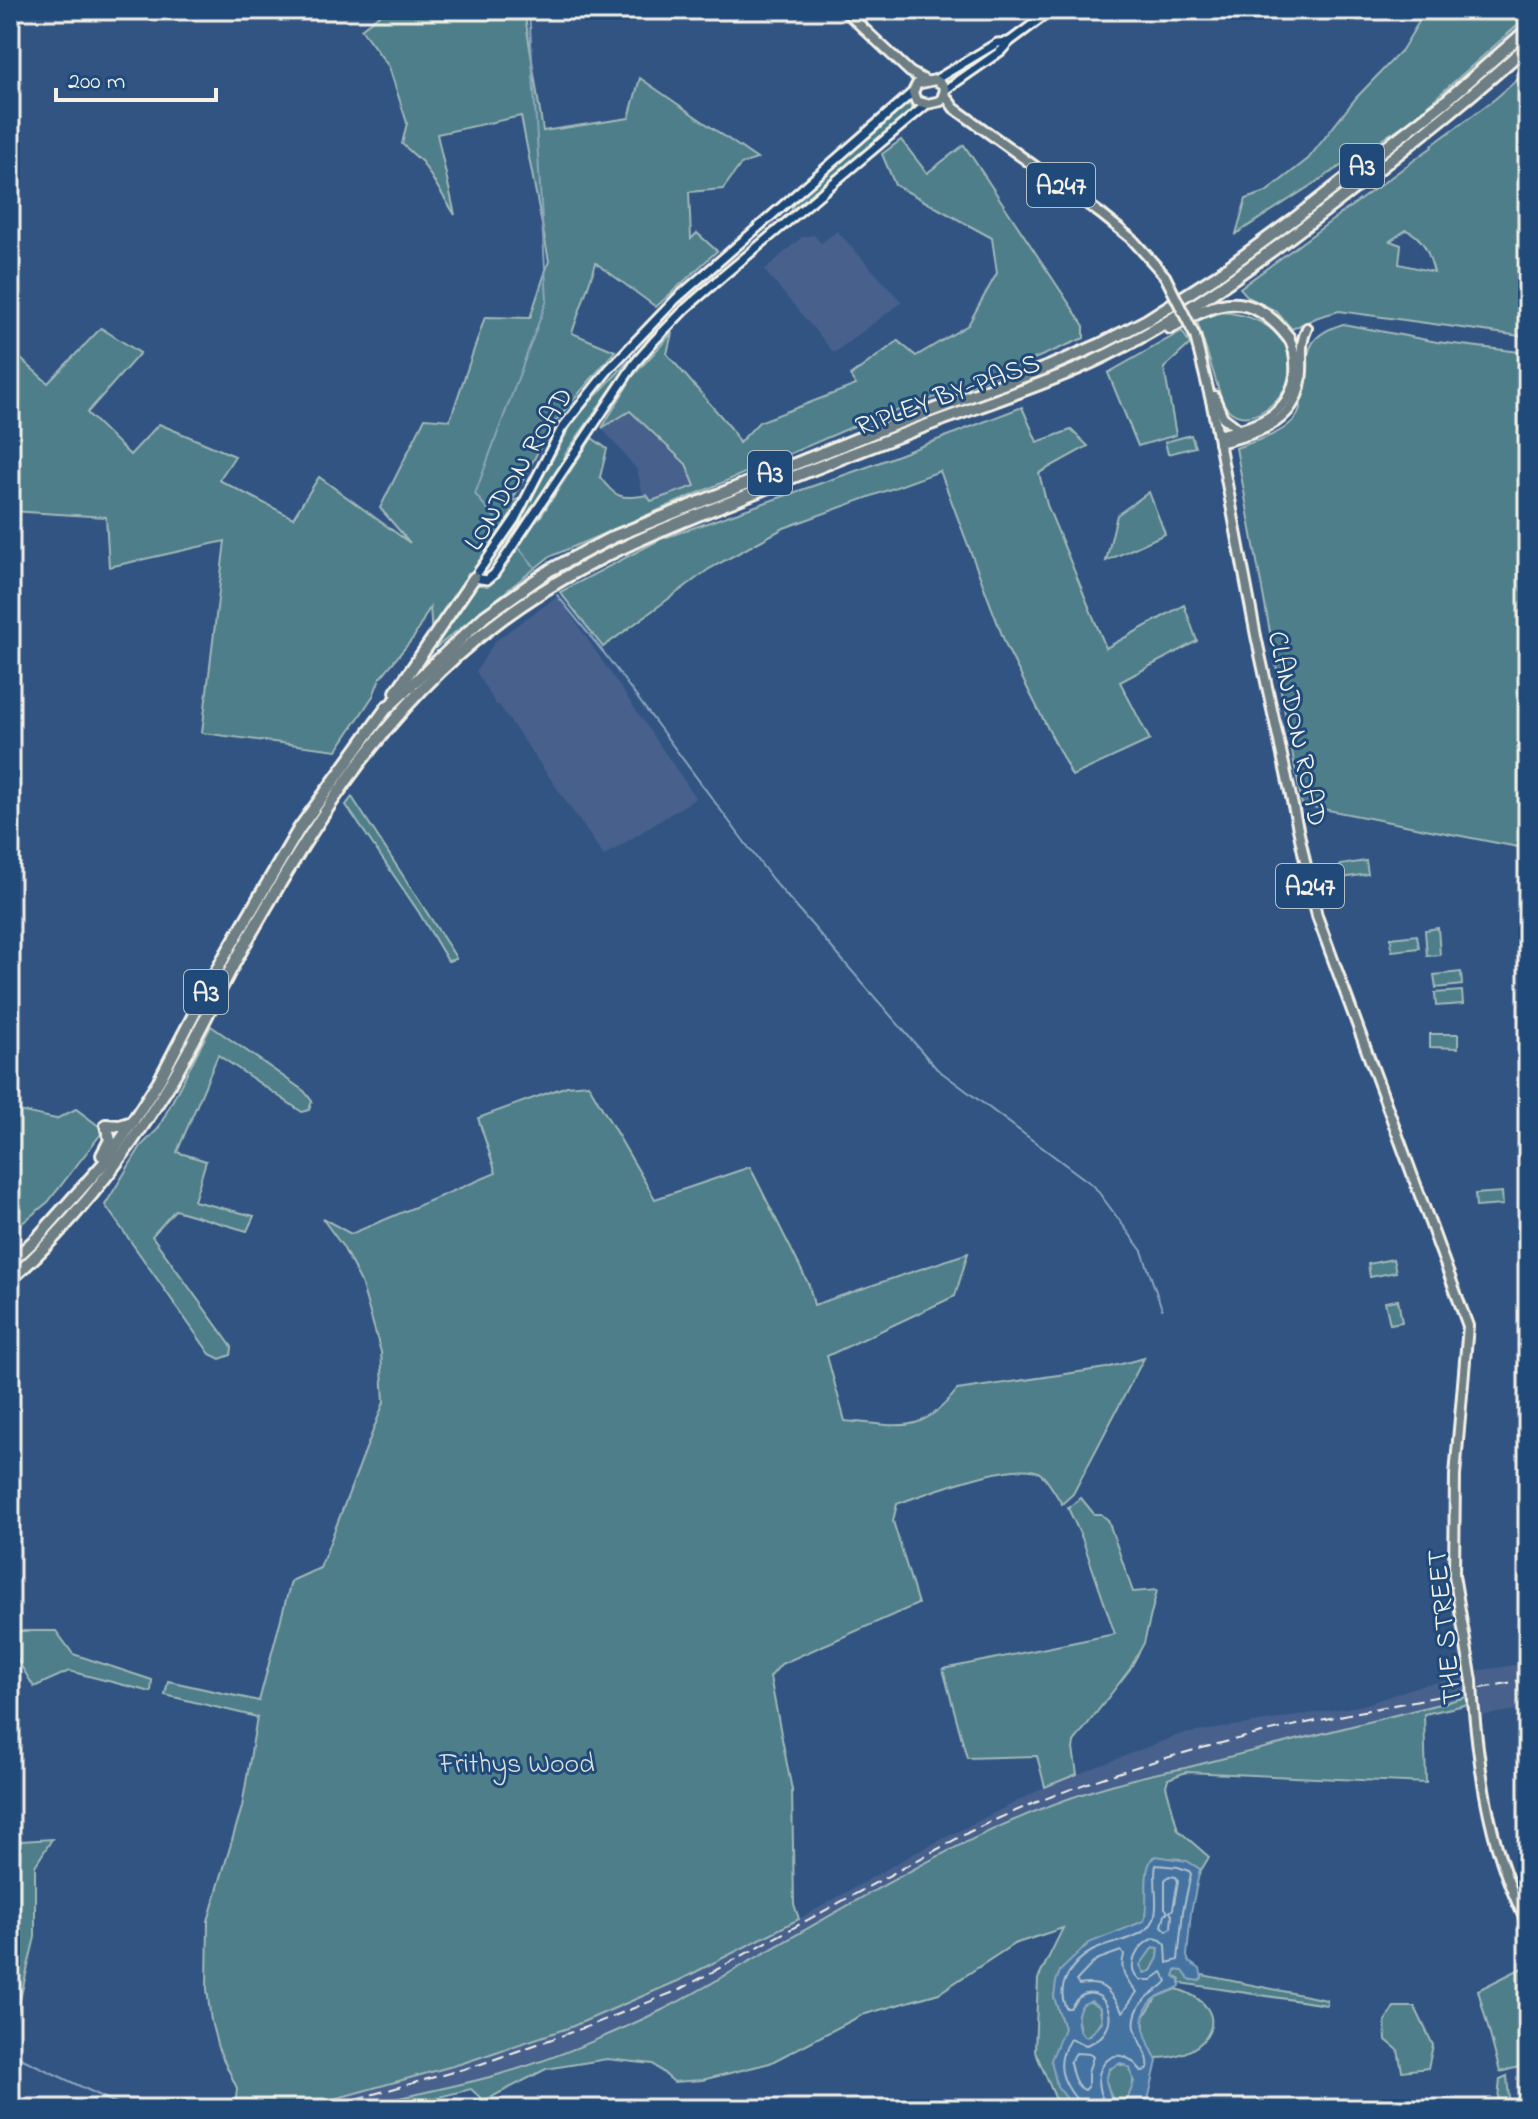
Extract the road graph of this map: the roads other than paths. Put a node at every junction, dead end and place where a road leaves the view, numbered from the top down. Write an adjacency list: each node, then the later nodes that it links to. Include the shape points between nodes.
1 (844, 10): 6 (main road)
2 (1052, 10): 4 (main road)
3 (1528, 29): 18 (highway, RIPLEY BY-PASS / A3, via 1446,101 1294,219 1169,307 1075,357 687,505 592,547 485,616)
4 (1009, 42): 7 (main road, via 997,43); 9 (main road)
5 (1528, 45): 13 (highway, RIPLEY BY-PASS / A3, via 1455,109 1250,268)
6 (910, 72): 7 (main road, CLANDON ROAD); 8 (main road)
7 (931, 81): 8 (main road); 9 (main road, CLANDON ROAD, via 942,84)
8 (914, 89): 10 (main road, via 916,101); 17 (main road, LONDON ROAD, via 676,299 609,369 562,428 515,519)
9 (942, 96): 10 (main road); 14 (main road, CLANDON ROAD / A247, bridge, via 1132,239 1164,275 1195,336)
10 (927, 104): 17 (main road, LONDON ROAD, via 675,319 635,363 494,574 487,580)
11 (1307, 328): 16 (main road, via 1301,344 1300,390 1289,409 1266,429)
12 (1289, 338): 13 (highway, via 1266,314 1229,303 1204,309 1145,343); 15 (main road, via 1296,365 1290,394 1275,414)
13 (1106, 355): 22 (highway, RIPLEY BY-PASS / A3, via 663,528 588,564 489,629 410,702 369,751 284,877 137,1135 72,1219)
14 (1205, 377): 15 (main road, via 1223,417); 16 (main road, CLANDON ROAD / A247)
15 (1240, 430): 16 (main road)
16 (1218, 439): 23 (main road, CLANDON ROAD / A247, via 1317,916)
17 (474, 578): 18 (highway)
18 (386, 709): 19 (highway, A3, via 292,840)
19 (133, 1122): 20 (highway, A3); 20 (highway, via 106,1125 109,1143)
20 (85, 1184): 21 (highway, A3)
21 (10, 1263)
22 (10, 1280)
23 (1466, 1318): 24 (main road, THE STREET / A247, bridge, via 1454,1575 1483,1788 1495,1844)
24 (1528, 1925)

